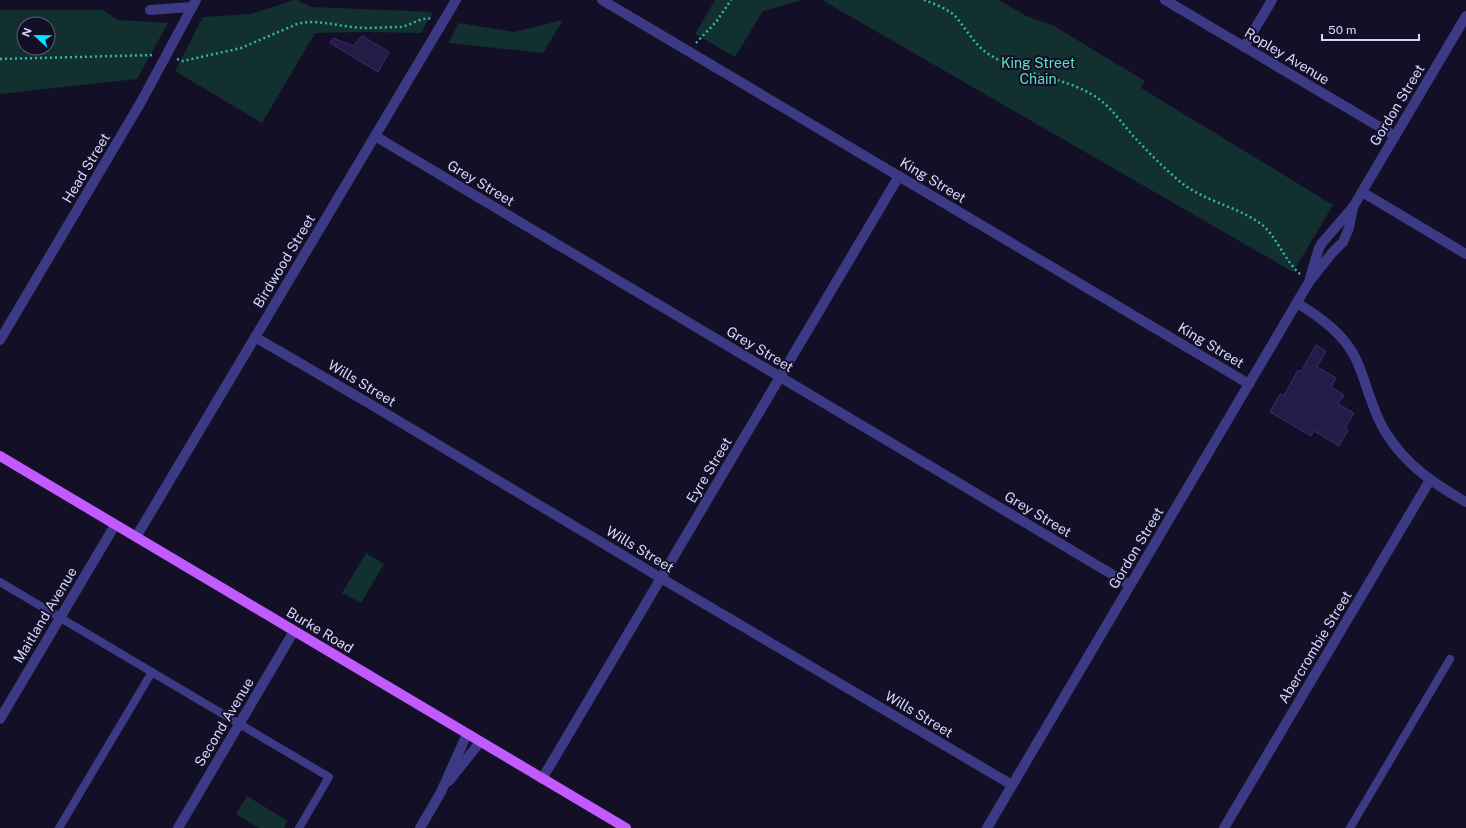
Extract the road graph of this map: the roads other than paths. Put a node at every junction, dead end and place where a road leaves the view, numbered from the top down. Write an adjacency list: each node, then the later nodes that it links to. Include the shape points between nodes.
1 (456, 0): 9 (street, Birdwood Street)
2 (602, 0): 11 (street, King Street)
3 (1165, 0): 8 (street, Ropley Avenue)
4 (1272, 0): 8 (street)
5 (194, 4): 6 (street, Head Street); 18 (street, Head Street, via 136,109)
6 (150, 10)
7 (1466, 16): 10 (street, Gordon Street)
8 (1244, 46): 10 (street, Ropley Avenue)
9 (375, 136): 17 (street, Birdwood Street); 19 (street, Grey Street)
10 (1395, 136): 12 (street, Gordon Street)
11 (899, 176): 19 (street, Eyre Street); 20 (street, King Street)
12 (1362, 192): 13 (street, Gordon Street); 14 (street)
13 (1353, 207): 15 (street, Gordon Street, via 1319,248); 15 (street, Gordon Street, via 1343,242)
14 (1466, 254)
15 (1309, 282): 16 (street, Gordon Street)
16 (1297, 303): 20 (street, Gordon Street); 22 (street, via 1320,318 1351,350 1385,433 1409,463)
17 (255, 336): 25 (street, Birdwood Street); 26 (street, Wills Street)
18 (0, 340)
19 (780, 377): 26 (street, Eyre Street); 28 (street, Grey Street)
20 (1249, 384): 28 (street, Gordon Street)
21 (0, 456): 24 (main road, Burke Road)
22 (1430, 480): 23 (street); 46 (street, Abercrombie Street)
23 (1466, 502)
24 (115, 525): 25 (main road, Burke Road); 29 (street, Maitland Avenue)
25 (136, 537): 30 (main road, Burke Road)
26 (661, 578): 37 (street, Eyre Street); 38 (street, Wills Street)
27 (0, 582): 29 (lane)
28 (1130, 585): 38 (street, Gordon Street)
29 (60, 618): 32 (lane); 33 (street, Maitland Avenue)
30 (294, 631): 34 (street, Second Avenue); 35 (main road, Burke Road)
31 (1450, 659): 47 (lane)
32 (152, 672): 34 (lane); 40 (lane)
33 (0, 719)
34 (240, 724): 41 (street, Second Avenue); 42 (lane, via 330,777)
35 (467, 734): 36 (main road, Burke Road); 39 (street)
36 (480, 742): 37 (main road, Burke Road); 39 (street)
37 (542, 779): 44 (main road, Burke Road)
38 (1012, 785): 45 (street, Gordon Street)
39 (441, 792): 43 (street)
40 (59, 828)
41 (178, 828)
42 (299, 828)
43 (420, 828)
44 (626, 828)
45 (987, 828)
46 (1224, 828)
47 (1350, 828)

